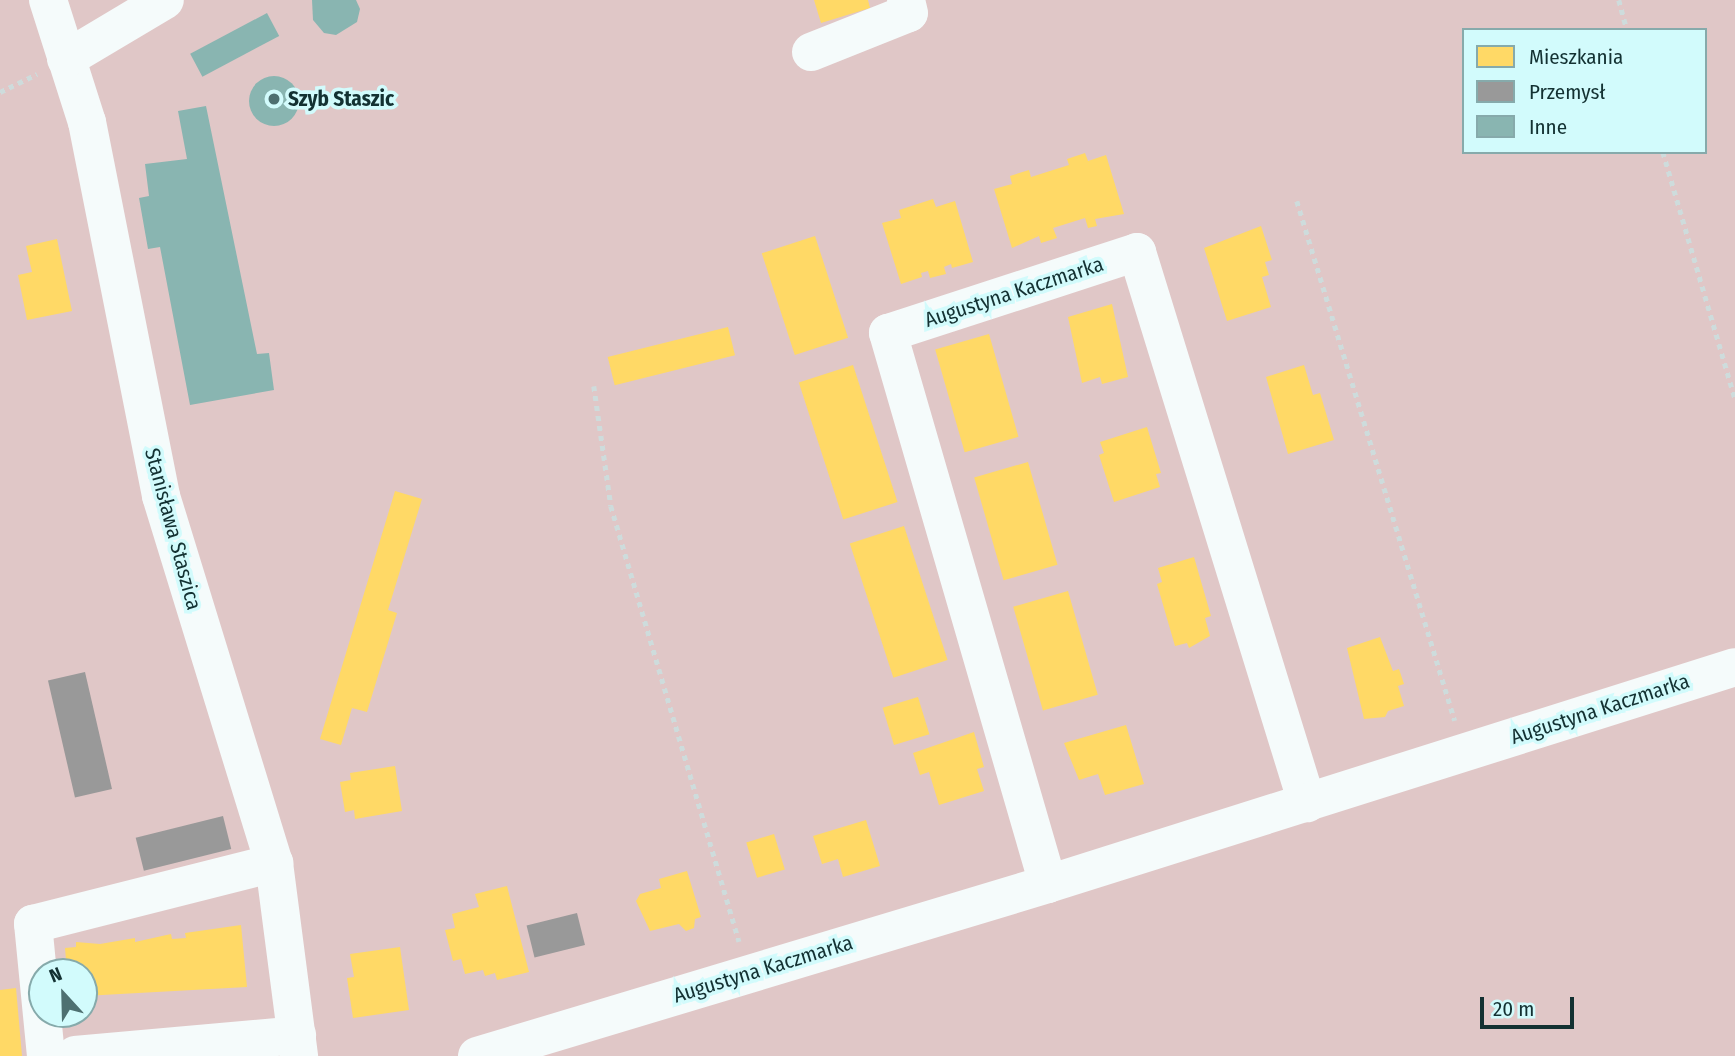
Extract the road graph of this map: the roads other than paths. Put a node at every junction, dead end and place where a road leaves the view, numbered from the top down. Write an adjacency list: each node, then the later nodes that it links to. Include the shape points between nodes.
1 (48, 0): 5 (street, Stanisława Staszica)
2 (165, 0): 5 (street)
3 (906, 0): 4 (street, via 909,13)
4 (811, 52)
5 (66, 59): 8 (street, Stanisława Staszica, via 87,122 161,496)
6 (1735, 667): 7 (street, Augustyna Kaczmarka)
7 (1307, 803): 9 (street, Augustyna Kaczmarka); 9 (street, Augustyna Kaczmarka, via 1137,252 888,333)
8 (274, 863): 10 (street, Stanisława Staszica); 11 (street, via 33,924)
9 (1048, 884): 12 (street, Augustyna Kaczmarka)
10 (298, 1046): 11 (street)
11 (61, 1055)
12 (477, 1056)

